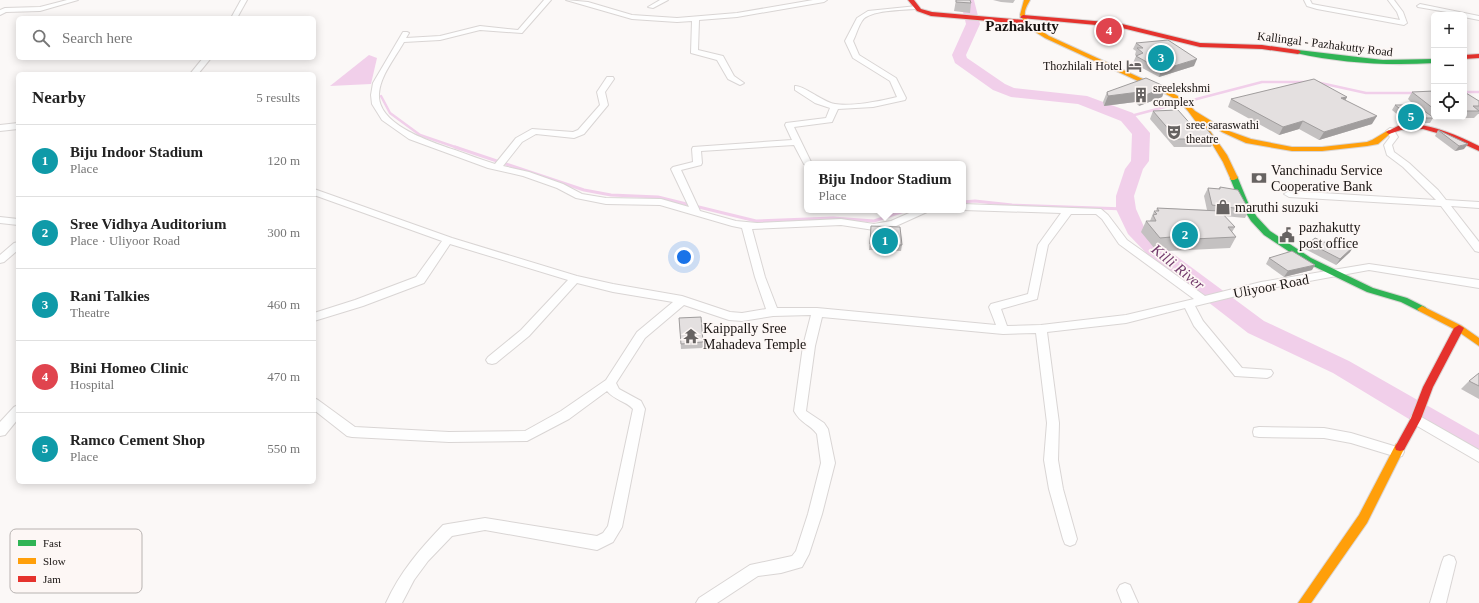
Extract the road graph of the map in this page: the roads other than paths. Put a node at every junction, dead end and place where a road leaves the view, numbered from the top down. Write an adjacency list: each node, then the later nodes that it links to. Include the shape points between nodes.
1 (75, 0): 13 (street, via 40,10 5,10)
2 (244, 0): 14 (street)
3 (548, 0): 34 (street, via 520,32 480,28 440,38 403,36 377,82 376,104 385,118 412,137)
4 (569, 0): 16 (street, via 632,17)
5 (665, 0): 12 (street)
6 (824, 0): 16 (street, via 737,16)
7 (1027, 0): 17 (main road, via 1023,9)
8 (1307, 0): 9 (street, via 1309,5 1317,7 1404,23)
9 (1391, 0)
10 (913, 4): 17 (main road, Kallingal - Pazhakutty Road, via 920,11 931,14); 26 (street, via 870,12 859,19 849,42 856,56 893,80 902,98 873,105)
11 (1420, 6): 15 (street)
12 (651, 7)
13 (0, 13)
14 (235, 16)
15 (1479, 18)
16 (696, 19): 24 (street, via 694,51 720,58 731,78)
17 (1024, 20): 21 (main road, Kallingal - Pazhakutty Road, via 1083,22 1130,28 1191,44 1270,47 1343,60 1386,64); 27 (main road, via 1039,32 1068,48 1167,92 1182,101)
18 (1479, 56): 19 (main road)
19 (1467, 57)
20 (205, 60): 22 (street)
21 (1431, 61)
22 (196, 72)
23 (610, 79): 34 (street, via 601,92 604,105 581,132 574,135 535,131 519,140)
24 (740, 84)
25 (798, 88): 26 (street, via 818,101)
26 (834, 107): 31 (street, via 829,120 789,125)
27 (1192, 112): 30 (main road, via 1236,137 1277,147 1313,149 1351,146 1375,142); 50 (main road, via 1221,150 1245,205 1262,228 1287,248)
28 (16, 126): 29 (street)
29 (0, 128)
30 (1390, 131): 32 (main road, via 1417,127 1436,130 1457,137); 37 (street, via 1394,137 1388,145 1390,153 1424,180)
31 (797, 142): 33 (street); 41 (street, via 696,149 698,163 676,169)
32 (1479, 149)
33 (806, 161)
34 (498, 167): 41 (street, via 526,174 579,196 606,200 661,202)
35 (316, 193): 46 (street, Uliyoor Road)
36 (1289, 194): 37 (street)
37 (1443, 203): 38 (street); 48 (street)
38 (1479, 205)
39 (966, 207): 40 (street)
40 (1068, 211): 53 (street, via 1098,211 1123,242); 61 (street, via 1043,245 1033,296 995,307)
41 (696, 212): 45 (street)
42 (917, 213): 45 (street, via 893,224 874,227 841,222)
43 (0, 220): 44 (street)
44 (16, 222)
45 (746, 225): 56 (street, via 760,277)
46 (448, 240): 51 (street, Uliyoor Road); 58 (street, via 420,280)
47 (16, 247): 49 (street)
48 (1479, 249)
49 (0, 260)
50 (1336, 274): 52 (street, Uliyoor Road, via 1369,267); 53 (street, Uliyoor Road, via 1261,286); 60 (main road, via 1370,290 1404,300)
51 (575, 279): 54 (street, Uliyoor Road); 63 (street, via 525,333)
52 (1479, 284)
53 (1204, 299): 55 (street, Uliyoor Road)
54 (682, 300): 56 (street, Uliyoor Road, via 729,316 742,317); 65 (street, via 641,335)
55 (1188, 303): 59 (street, Uliyoor Road, via 1126,319); 64 (street, via 1198,323 1239,373)
56 (773, 312): 57 (street, Uliyoor Road)
57 (817, 312): 61 (street, Uliyoor Road); 76 (street, via 809,346 800,411 802,416 823,432 828,463 816,514 802,554 796,562 755,570)
58 (316, 316)
59 (1042, 328): 61 (street, Uliyoor Road); 73 (street, via 1053,423 1051,460 1056,490)
60 (1459, 328): 62 (main road); 68 (main road, via 1428,387)
61 (1003, 330)
62 (1479, 343)
63 (492, 360)
64 (1267, 373)
65 (610, 383): 66 (street, via 565,415 527,436 449,437 352,432); 75 (street, via 615,393 637,404 639,410 615,527 610,537 597,543 485,524 448,530 422,556)
66 (316, 405)
67 (16, 412): 69 (street)
68 (1416, 419): 71 (main road); 72 (street)
69 (0, 431)
70 (1259, 432): 71 (street, via 1324,433)
71 (1397, 452): 77 (main road, via 1363,519)
72 (1479, 456)
73 (1070, 540)
74 (1449, 562): 78 (street)
75 (394, 603)
76 (704, 603)
77 (1304, 603)
78 (1438, 603)

